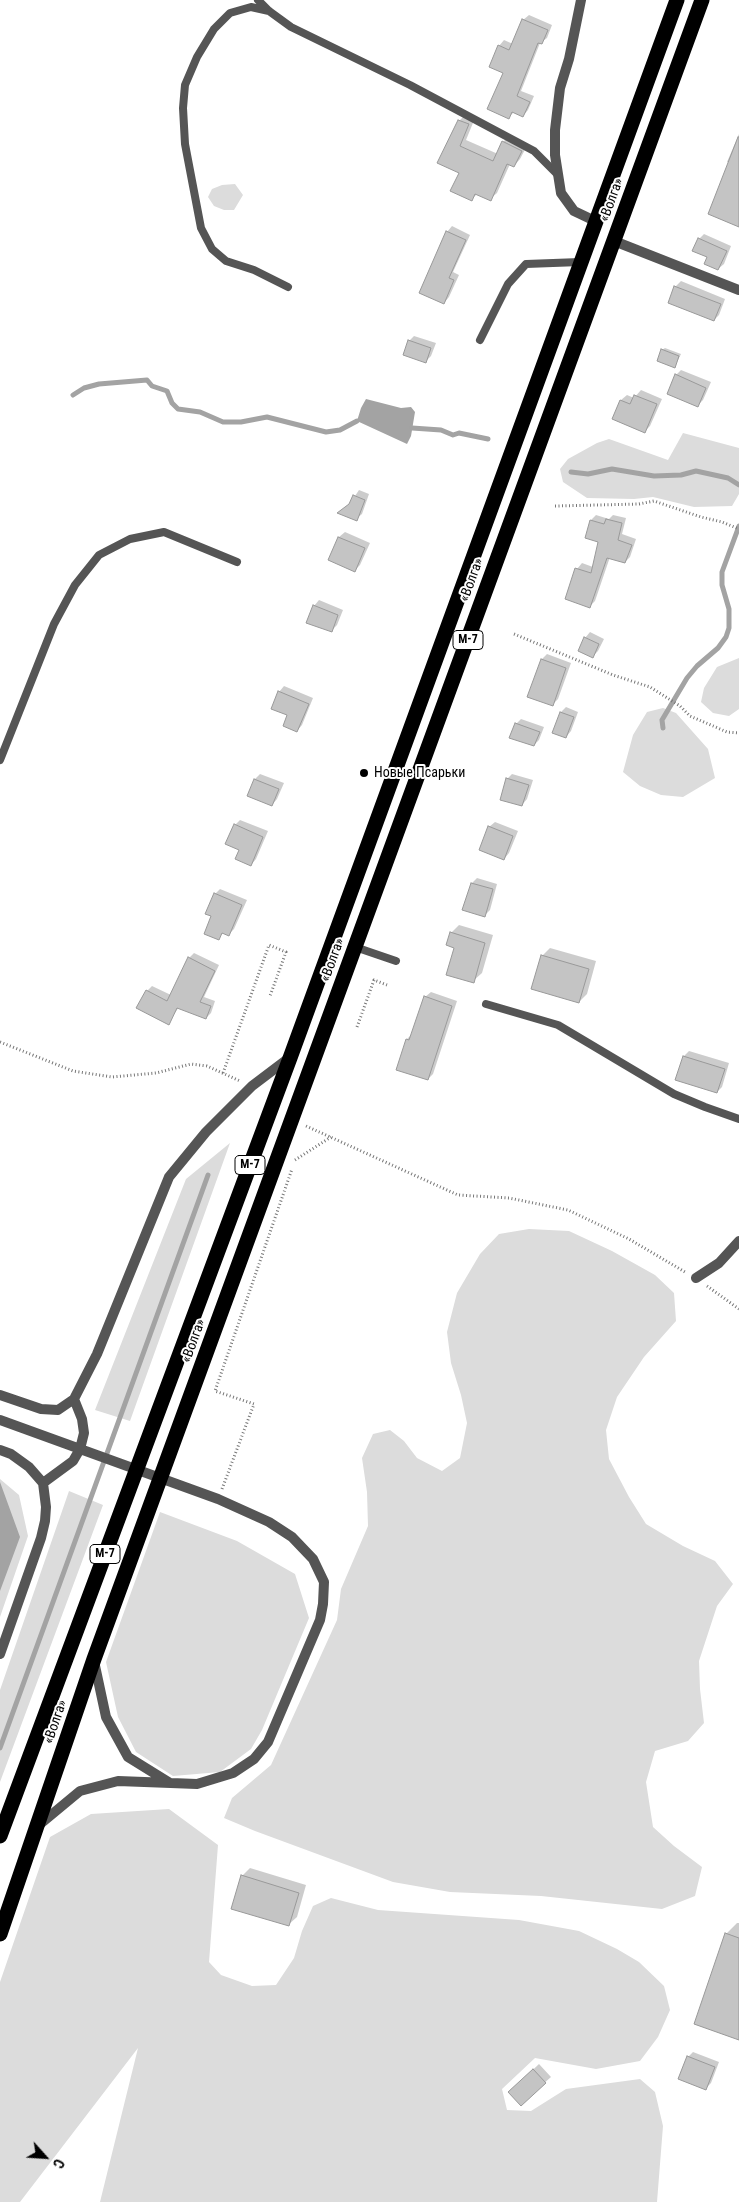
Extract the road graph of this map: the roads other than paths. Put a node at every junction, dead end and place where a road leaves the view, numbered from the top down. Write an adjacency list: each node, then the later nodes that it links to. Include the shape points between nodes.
1 (258, 0): 5 (lane)
2 (582, 0): 6 (street, via 560,88 555,130)
3 (677, 0): 7 (highway, «Волга» / М-7)
4 (702, 0): 8 (highway, «Волга» / М-7)
5 (268, 11): 6 (lane, via 291,27 534,151); 10 (lane, via 251,7 230,13 214,29 185,85 185,144 201,228 212,249 226,261 254,270)
6 (557, 174): 7 (street, via 561,193 574,211)
7 (595, 221): 9 (highway, «Волга» / М-7)
8 (614, 241): 11 (street); 15 (highway, «Волга» / М-7)
9 (580, 262): 12 (lane, via 526,264 508,284); 18 (highway, «Волга» / М-7)
10 (288, 287)
11 (739, 290)
12 (480, 340)
13 (238, 562): 14 (lane, via 164,532 130,539 99,555 75,585 54,624)
14 (0, 760)
15 (355, 947): 16 (lane); 28 (highway, «Волга» / М-7)
16 (396, 962)
17 (486, 1004): 19 (lane, via 558,1025 674,1094)
18 (290, 1058): 23 (street, via 252,1086 206,1132 169,1176 97,1354); 31 (highway, «Волга» / М-7)
19 (739, 1119)
20 (739, 1241): 21 (street, via 719,1264)
21 (696, 1278)
22 (0, 1395): 23 (street, via 41,1409 58,1410)
23 (74, 1399): 26 (street, via 84,1433 80,1449 73,1461)
24 (0, 1420): 29 (street, via 220,1495 292,1537 313,1559 324,1582 320,1620 268,1742 254,1759 233,1773 197,1784)
25 (0, 1450): 26 (street, via 29,1467)
26 (43, 1482): 27 (street, via 45,1521)
27 (0, 1654)
28 (94, 1659): 29 (street, via 106,1717 128,1757); 30 (highway, «Волга» / М-7)
29 (171, 1784): 30 (street, via 118,1780 80,1791)
30 (38, 1825): 32 (highway, «Волга» / М-7)
31 (0, 1836)
32 (0, 1934)

